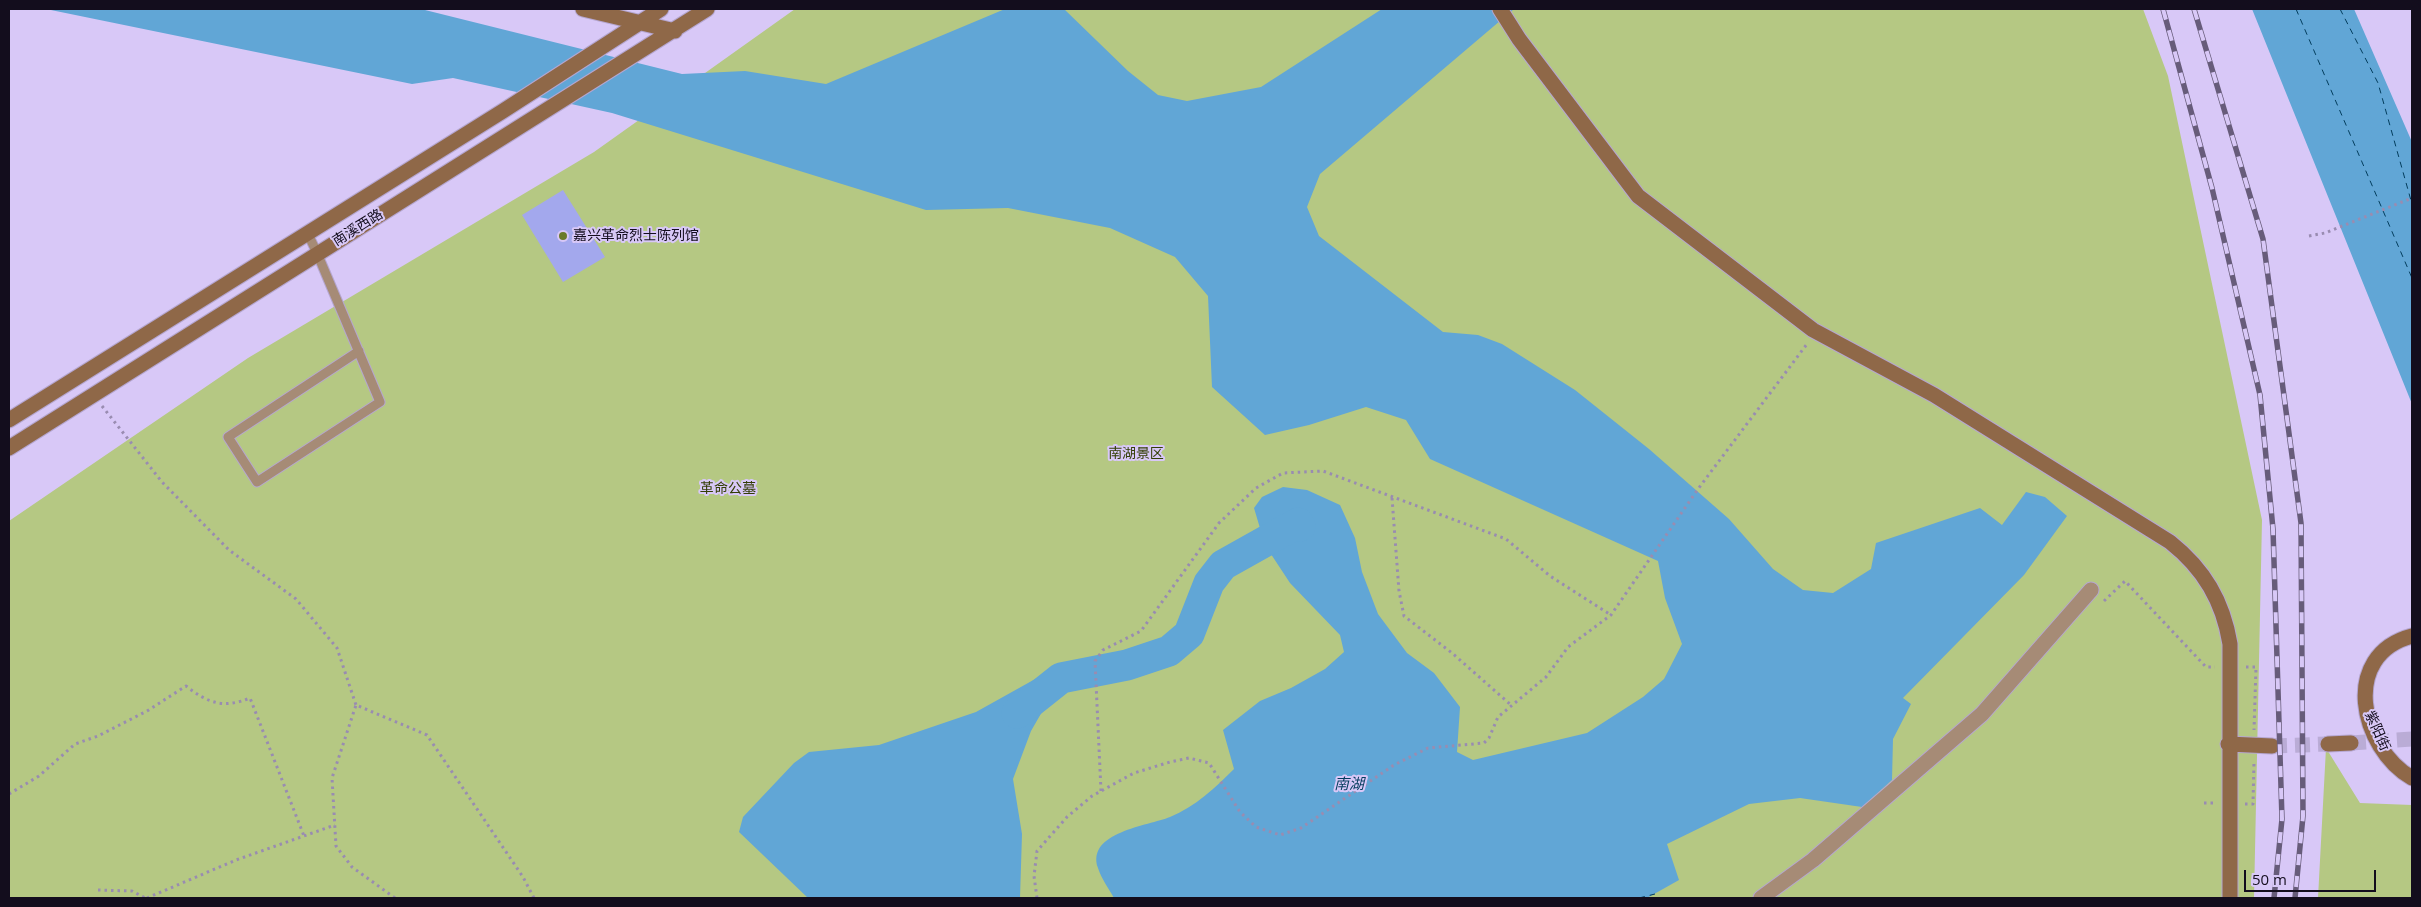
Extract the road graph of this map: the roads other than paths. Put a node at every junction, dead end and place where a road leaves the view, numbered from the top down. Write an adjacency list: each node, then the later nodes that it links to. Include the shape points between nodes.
1 (583, 9): 5 (main road)
2 (661, 9): 5 (main road, 南溪西路)
3 (707, 9): 6 (main road, 南溪西路)
4 (1500, 9): 15 (main road, via 1519,39 1638,196 1816,332 1934,394 2170,542 2190,559 2215,594 2227,627 2230,644)
5 (639, 22): 6 (main road); 7 (main road, 南溪西路, via 503,111)
6 (675, 31): 8 (main road, 南溪西路)
7 (307, 232): 8 (lane); 10 (main road, 南溪西路)
8 (317, 253): 9 (lane); 11 (main road, 南溪西路)
9 (359, 352): 9 (lane, via 380,402 257,482 228,437)
10 (9, 420)
11 (9, 448)
12 (2091, 590): 19 (street, via 1982,714 1813,860)
13 (2412, 636): 18 (main road, 紫阳街, via 2386,647 2374,660 2365,689 2368,714 2381,745 2393,762)
14 (2351, 743): 16 (main road, 紫阳街)
15 (2228, 744): 17 (main road); 20 (main road)
16 (2328, 744)
17 (2272, 746)
18 (2412, 778)
19 (1761, 898)
20 (2230, 898)

